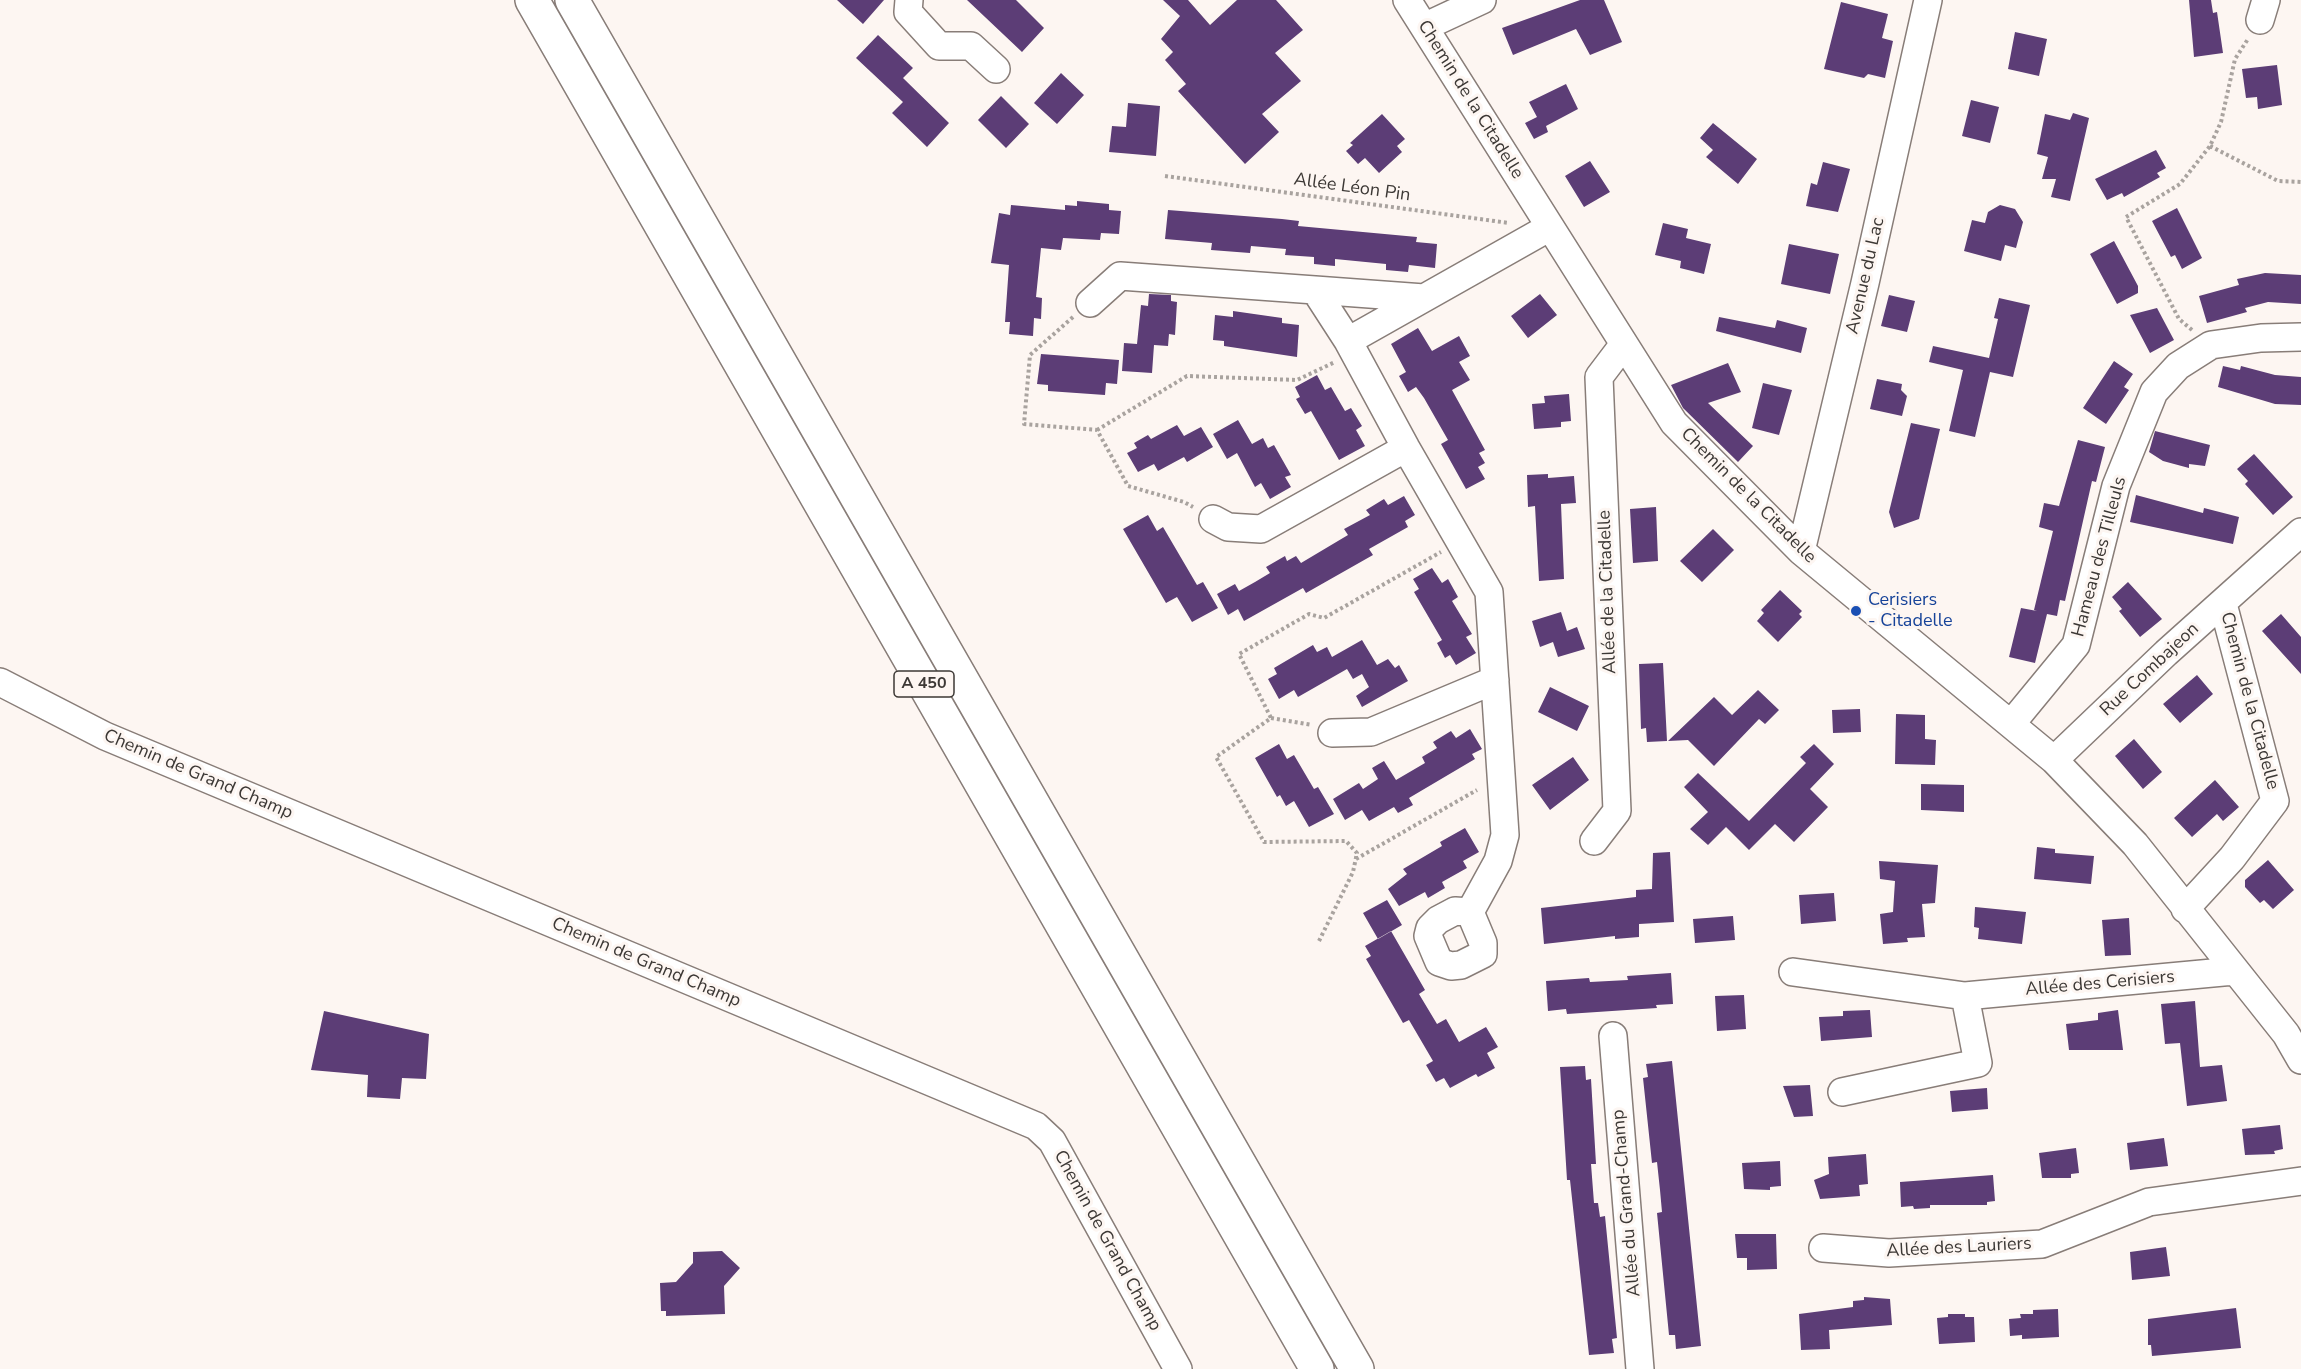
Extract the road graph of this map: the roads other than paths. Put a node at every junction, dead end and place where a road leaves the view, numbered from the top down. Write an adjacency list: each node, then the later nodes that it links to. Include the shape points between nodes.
1 (532, 0): 38 (highway, A 450)
2 (572, 0): 39 (highway, A 450)
3 (909, 0): 8 (street, via 908,12 939,46 971,46)
4 (1407, 0): 7 (street, Chemin de la Citadelle)
5 (1482, 0): 7 (street)
6 (1928, 0): 19 (street, Avenue du Lac)
7 (1424, 27): 9 (street, Chemin de la Citadelle)
8 (996, 69)
9 (1539, 233): 11 (street); 14 (street, Chemin de la Citadelle)
10 (1315, 290): 11 (street); 12 (street, via 1120,276); 15 (street)
11 (1424, 298): 15 (street)
12 (1090, 303)
13 (2301, 338): 23 (street, Hameau des Tilleuls, via 2260,338 2211,345 2178,366 2154,392 2116,486 2076,645)
14 (1624, 344): 19 (street, Chemin de la Citadelle, via 1674,423); 26 (street, Allée de la Citadelle, via 1599,377 1617,811)
15 (1351, 347): 16 (street)
16 (1406, 448): 17 (street, via 1261,529 1228,527); 21 (street, via 1489,592)
17 (1213, 519)
18 (2301, 532): 20 (street, Rue Combajeon)
19 (1801, 551): 23 (street, Chemin de la Citadelle)
20 (2223, 603): 25 (street, Rue Combajeon); 27 (street, Chemin de la Citadelle, via 2275,801 2232,858)
21 (1495, 680): 24 (street, via 1371,732); 28 (street, via 1505,835 1498,861)
22 (0, 682): 37 (street, Chemin de Grand Champ, via 105,736 1036,1126 1052,1141)
23 (2010, 724): 25 (street, Chemin de la Citadelle)
24 (1332, 733)
25 (2054, 760): 27 (street, Chemin de la Citadelle, via 2135,844)
26 (1594, 841)
27 (2185, 909): 29 (street, Chemin de la Citadelle)
28 (1470, 912)
29 (2234, 971): 31 (street, Allée des Cerisiers); 33 (street, Chemin de la Citadelle)
30 (1793, 972): 31 (street, Allée des Cerisiers)
31 (1965, 996): 34 (street, via 1978,1063)
32 (1613, 1036): 40 (street, Allée du Grand-Champ)
33 (2300, 1056)
34 (1842, 1092)
35 (2301, 1181): 36 (street, Allée des Lauriers, via 2149,1202 2042,1244 1889,1253)
36 (1823, 1248)
37 (1178, 1369)
38 (1317, 1369)
39 (1357, 1369)
40 (1640, 1369)

